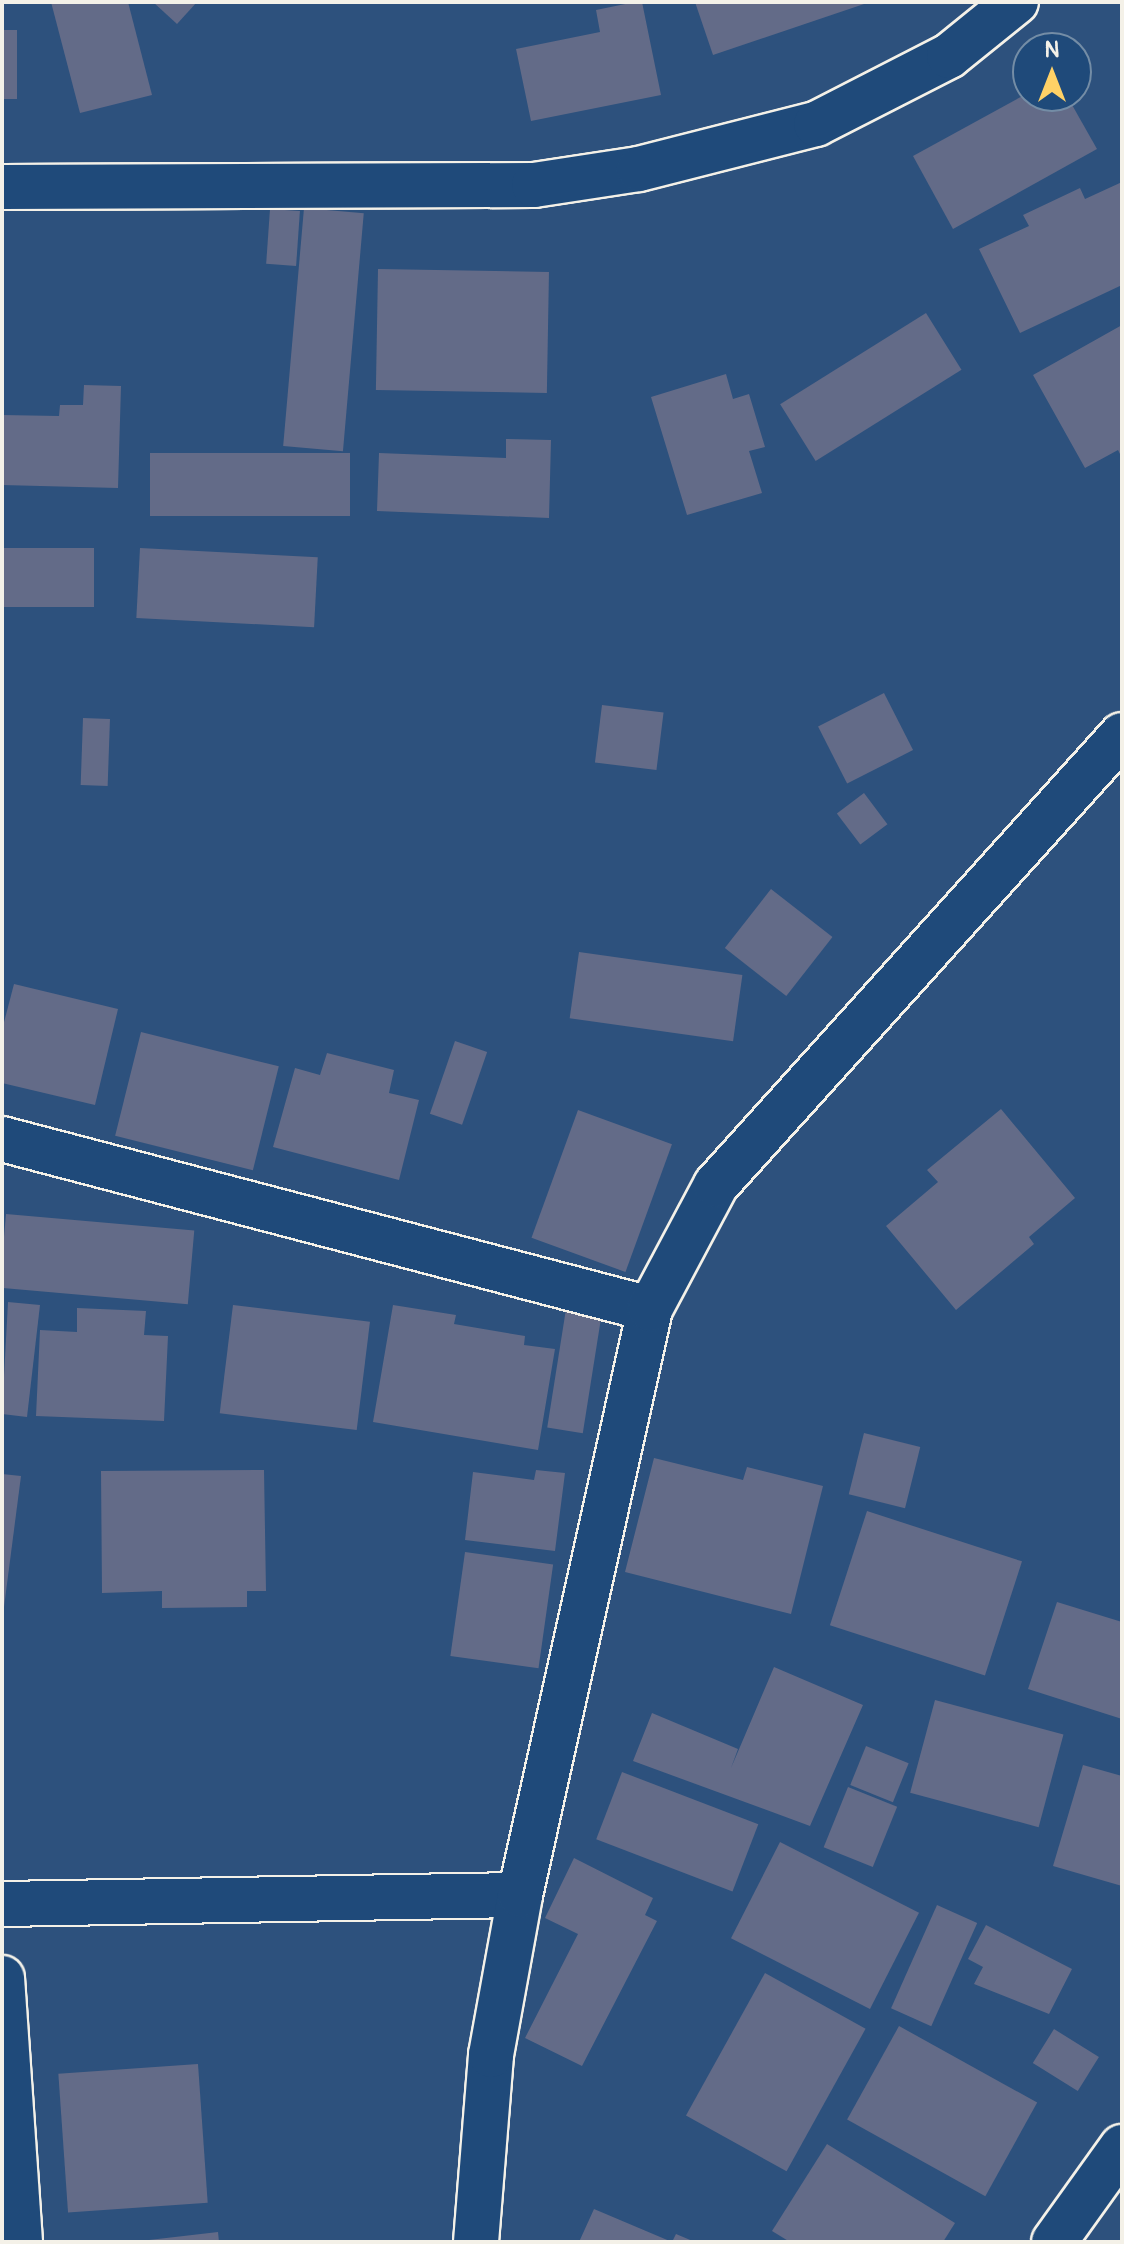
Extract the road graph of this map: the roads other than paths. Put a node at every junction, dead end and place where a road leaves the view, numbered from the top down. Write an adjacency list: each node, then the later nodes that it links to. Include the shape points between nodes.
1 (1016, 2): 2 (street, via 949,56 816,124 639,169 534,185)
2 (2, 187)
3 (1122, 735): 5 (street, via 716,1185)
4 (2, 1139): 5 (street)
5 (650, 1309): 6 (street)
6 (520, 1895): 7 (street); 11 (street, via 491,2055)
7 (2, 1904)
8 (2, 1978): 10 (street)
9 (1122, 2147): 12 (street)
10 (20, 2242)
11 (476, 2242)
12 (1054, 2242)

